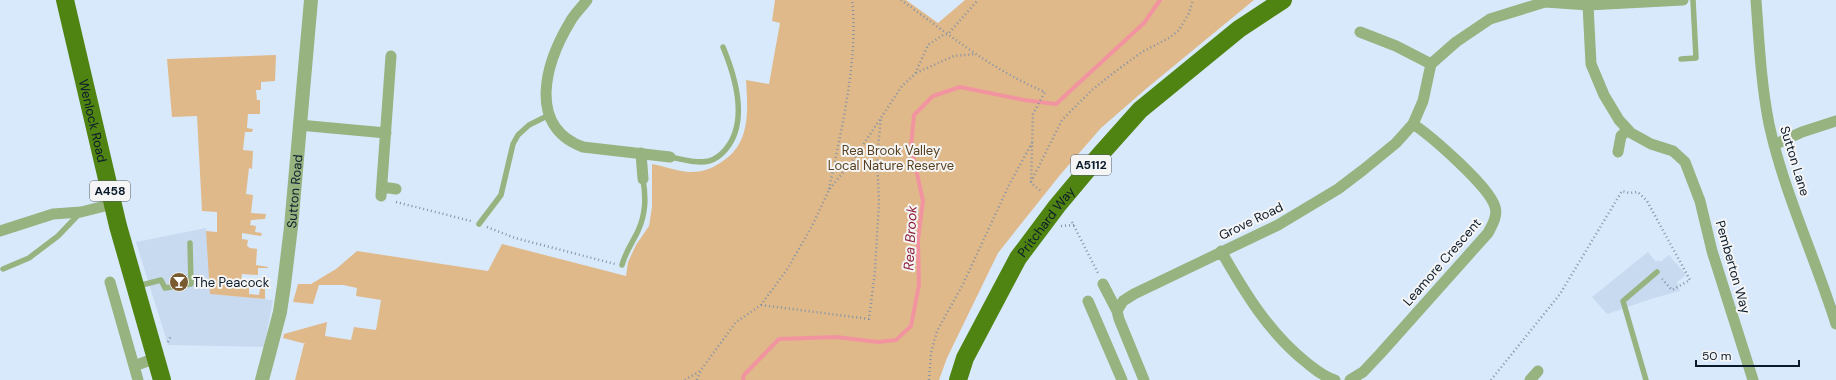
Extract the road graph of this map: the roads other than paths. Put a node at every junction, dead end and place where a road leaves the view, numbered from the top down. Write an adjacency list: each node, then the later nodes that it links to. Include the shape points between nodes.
1 (65, 0): 27 (main road, Wenlock Road / A458)
2 (311, 0): 18 (street, Sutton Road)
3 (587, 0): 15 (street, via 570,21 556,49 545,96)
4 (1283, 0): 48 (main road, Pritchard Way / A5112, via 1239,29 1140,110 1098,157 1018,258 965,358)
5 (1678, 0): 9 (street)
6 (1693, 0): 13 (lane, via 1696,58)
7 (1756, 0): 21 (street, Sutton Lane, via 1764,98)
8 (1545, 1): 9 (street); 14 (street, via 1490,19 1456,42)
9 (1588, 6): 19 (street, via 1591,64 1604,95)
10 (1360, 32): 14 (street, via 1396,46)
11 (723, 46): 24 (lane, via 738,97 738,115 730,144 721,155 710,161)
12 (390, 56): 20 (street)
13 (1681, 59)
14 (1431, 64): 17 (street, Grove Road, via 1423,101)
15 (549, 115): 23 (street, via 557,132 569,142 601,151); 29 (lane, via 530,124 518,135 513,144 501,195)
16 (1836, 121): 21 (street, via 1802,132)
17 (1413, 124): 32 (street, Grove Road, via 1396,143 1338,189 1278,225); 52 (street, Leamore Crescent, via 1447,152 1489,195 1496,207 1495,221 1488,233 1380,354 1363,372)
18 (299, 125): 20 (street); 47 (street, Sutton Road, via 284,285 280,312)
19 (1627, 130): 22 (street, via 1621,136); 55 (street, Pemberton Way, via 1651,144 1673,151 1686,162 1700,201 1712,251)
20 (386, 133): 26 (street, via 382,191)
21 (1774, 145): 41 (street, Sutton Lane)
22 (1618, 152)
23 (641, 153): 24 (street); 25 (street)
24 (670, 157)
25 (643, 179): 33 (lane, via 646,200 644,216)
26 (396, 189)
27 (113, 204): 28 (street); 38 (main road, Wenlock Road / A458)
28 (81, 212): 30 (street, via 52,214); 34 (lane, via 58,236 29,258)
29 (479, 224)
30 (0, 231)
31 (190, 243): 38 (lane, via 191,284 165,288 161,280)
32 (1221, 251): 40 (street, Grove Road, via 1134,294 1123,301); 51 (street, via 1250,300 1278,338 1319,372)
33 (622, 265)
34 (3, 270)
35 (1657, 272): 54 (lane, via 1623,300)
36 (110, 282): 43 (street)
37 (1103, 284): 40 (street)
38 (135, 287): 42 (main road, Wenlock Road / A458)
39 (1088, 301): 49 (street)
40 (1117, 311): 50 (street)
41 (1836, 324)
42 (156, 358): 43 (street); 46 (main road, Wenlock Road / A458)
43 (134, 366): 45 (street)
44 (1538, 371): 53 (street)
45 (138, 380)
46 (162, 380)
47 (262, 380)
48 (958, 380)
49 (1122, 380)
50 (1144, 380)
51 (1336, 380)
52 (1350, 380)
53 (1530, 380)
54 (1646, 380)
55 (1752, 380)

